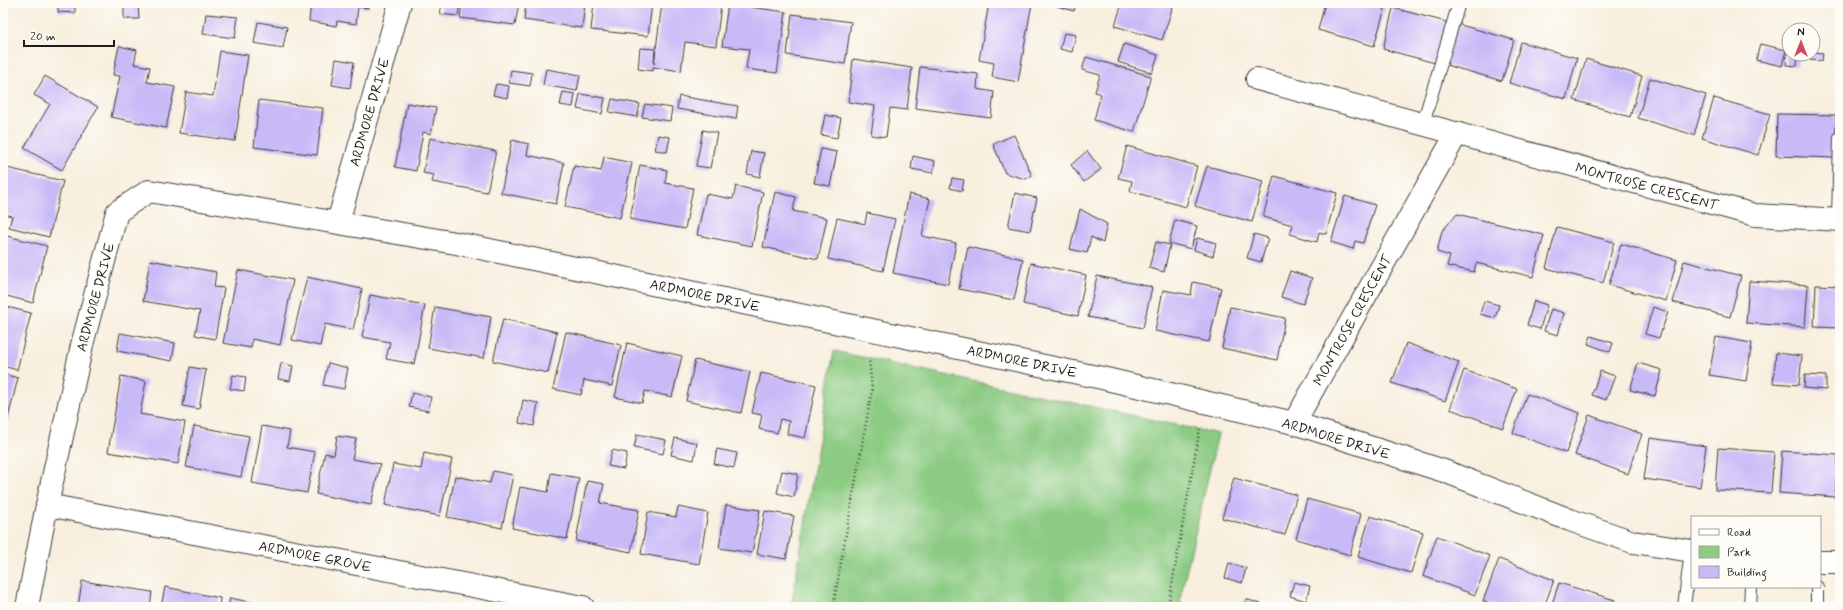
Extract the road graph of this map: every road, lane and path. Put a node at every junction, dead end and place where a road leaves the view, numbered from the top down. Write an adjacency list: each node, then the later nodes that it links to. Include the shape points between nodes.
1 (400, 3): 8 (street, ARDMORE DRIVE)
2 (1458, 3): 4 (lane)
3 (1257, 79): 4 (street, MONTROSE CRESCENT)
4 (1423, 123): 5 (street, MONTROSE CRESCENT)
5 (1457, 133): 7 (street, MONTROSE CRESCENT, via 1755,215); 11 (street, MONTROSE CRESCENT)
6 (1840, 137): 7 (lane)
7 (1839, 220)
8 (338, 222): 9 (street, ARDMORE DRIVE, via 456,243); 12 (street, ARDMORE DRIVE, via 149,191 117,212 82,345)
9 (874, 330): 10 (street, ARDMORE DRIVE); 21 (path, via 869,359 872,390)
10 (1205, 402): 11 (street, ARDMORE DRIVE); 22 (path)
11 (1294, 423): 13 (street, ARDMORE DRIVE, via 1444,471 1633,542)
12 (47, 505): 19 (street, ARDMORE DRIVE); 20 (street, ARDMORE GROVE)
13 (1691, 551)
14 (1691, 558): 23 (lane)
15 (1821, 562): 16 (street)
16 (1840, 562)
17 (1751, 588): 24 (lane)
18 (1817, 588): 25 (lane)
19 (27, 607)
20 (583, 607)
21 (833, 607)
22 (1168, 607)
23 (1684, 607)
24 (1750, 607)
25 (1817, 607)

